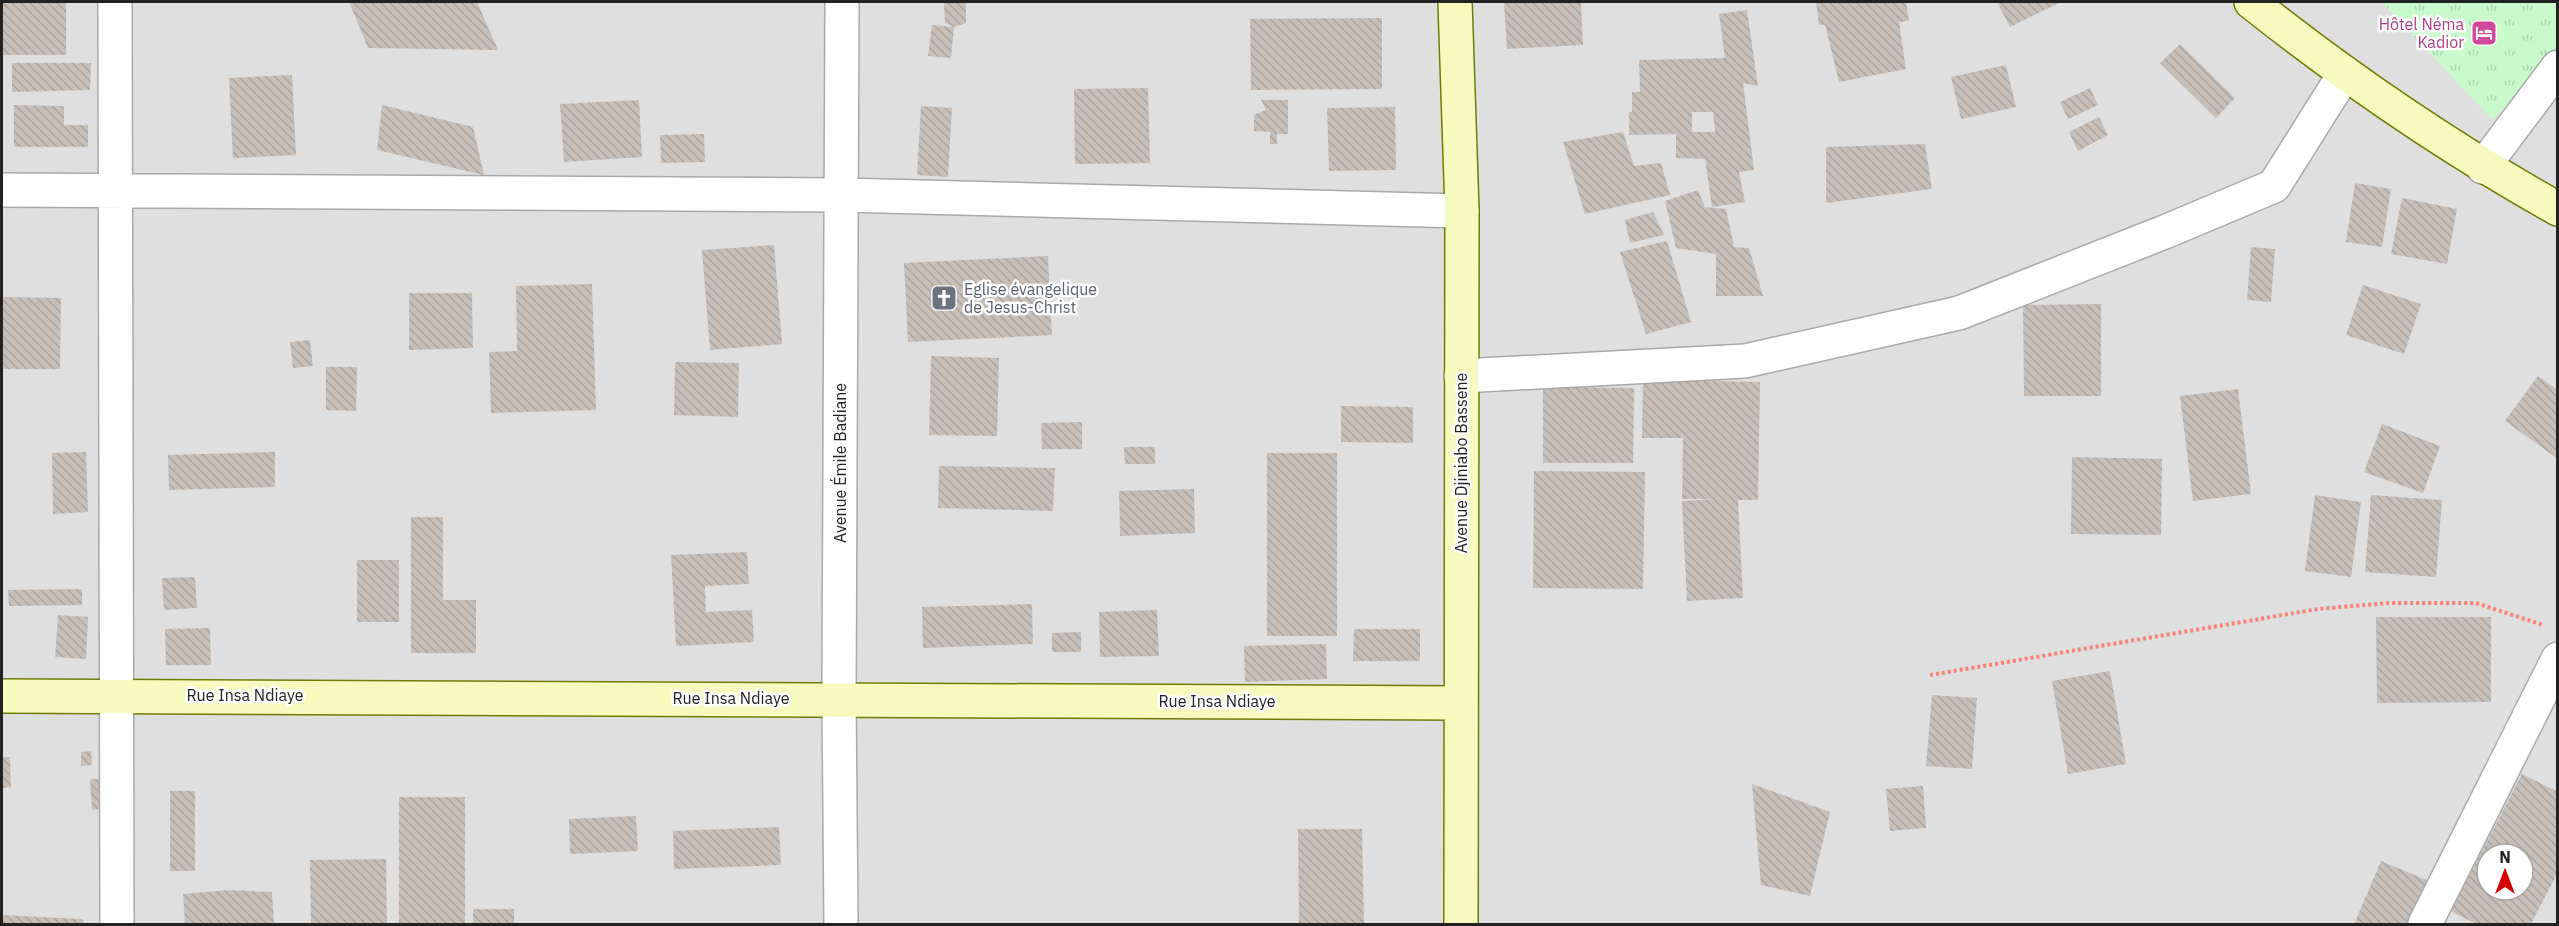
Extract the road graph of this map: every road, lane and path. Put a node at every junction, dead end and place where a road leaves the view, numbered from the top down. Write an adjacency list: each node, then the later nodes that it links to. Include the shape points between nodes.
1 (115, 2): 8 (street)
2 (842, 2): 10 (street, Avenue Émile Badiane)
3 (1455, 2): 12 (main road, Avenue Djiniabo Bassene)
4 (2251, 2): 6 (main road)
5 (2558, 67): 7 (street)
6 (2345, 73): 7 (main road); 13 (street, via 2274,186 1959,313 1745,362)
7 (2484, 167): 11 (main road)
8 (116, 189): 9 (street); 10 (street); 17 (street)
9 (2, 190)
10 (842, 195): 12 (street); 19 (street, Avenue Émile Badiane)
11 (2558, 209)
12 (1462, 211): 13 (main road, Avenue Djiniabo Bassene)
13 (1461, 376): 20 (main road, Avenue Djiniabo Bassene)
14 (2547, 626): 16 (path, via 2476,603 2378,604 2318,609)
15 (2558, 659): 24 (street)
16 (1930, 675)
17 (119, 695): 18 (main road, Rue Insa Ndiaye); 19 (main road, Rue Insa Ndiaye); 21 (street)
18 (2, 696)
19 (839, 698): 20 (main road, Rue Insa Ndiaye); 22 (street, Avenue Émile Badiane)
20 (1460, 703): 23 (main road, Avenue Djiniabo Bassene)
21 (117, 924)
22 (841, 924)
23 (1461, 924)
24 (2425, 924)

